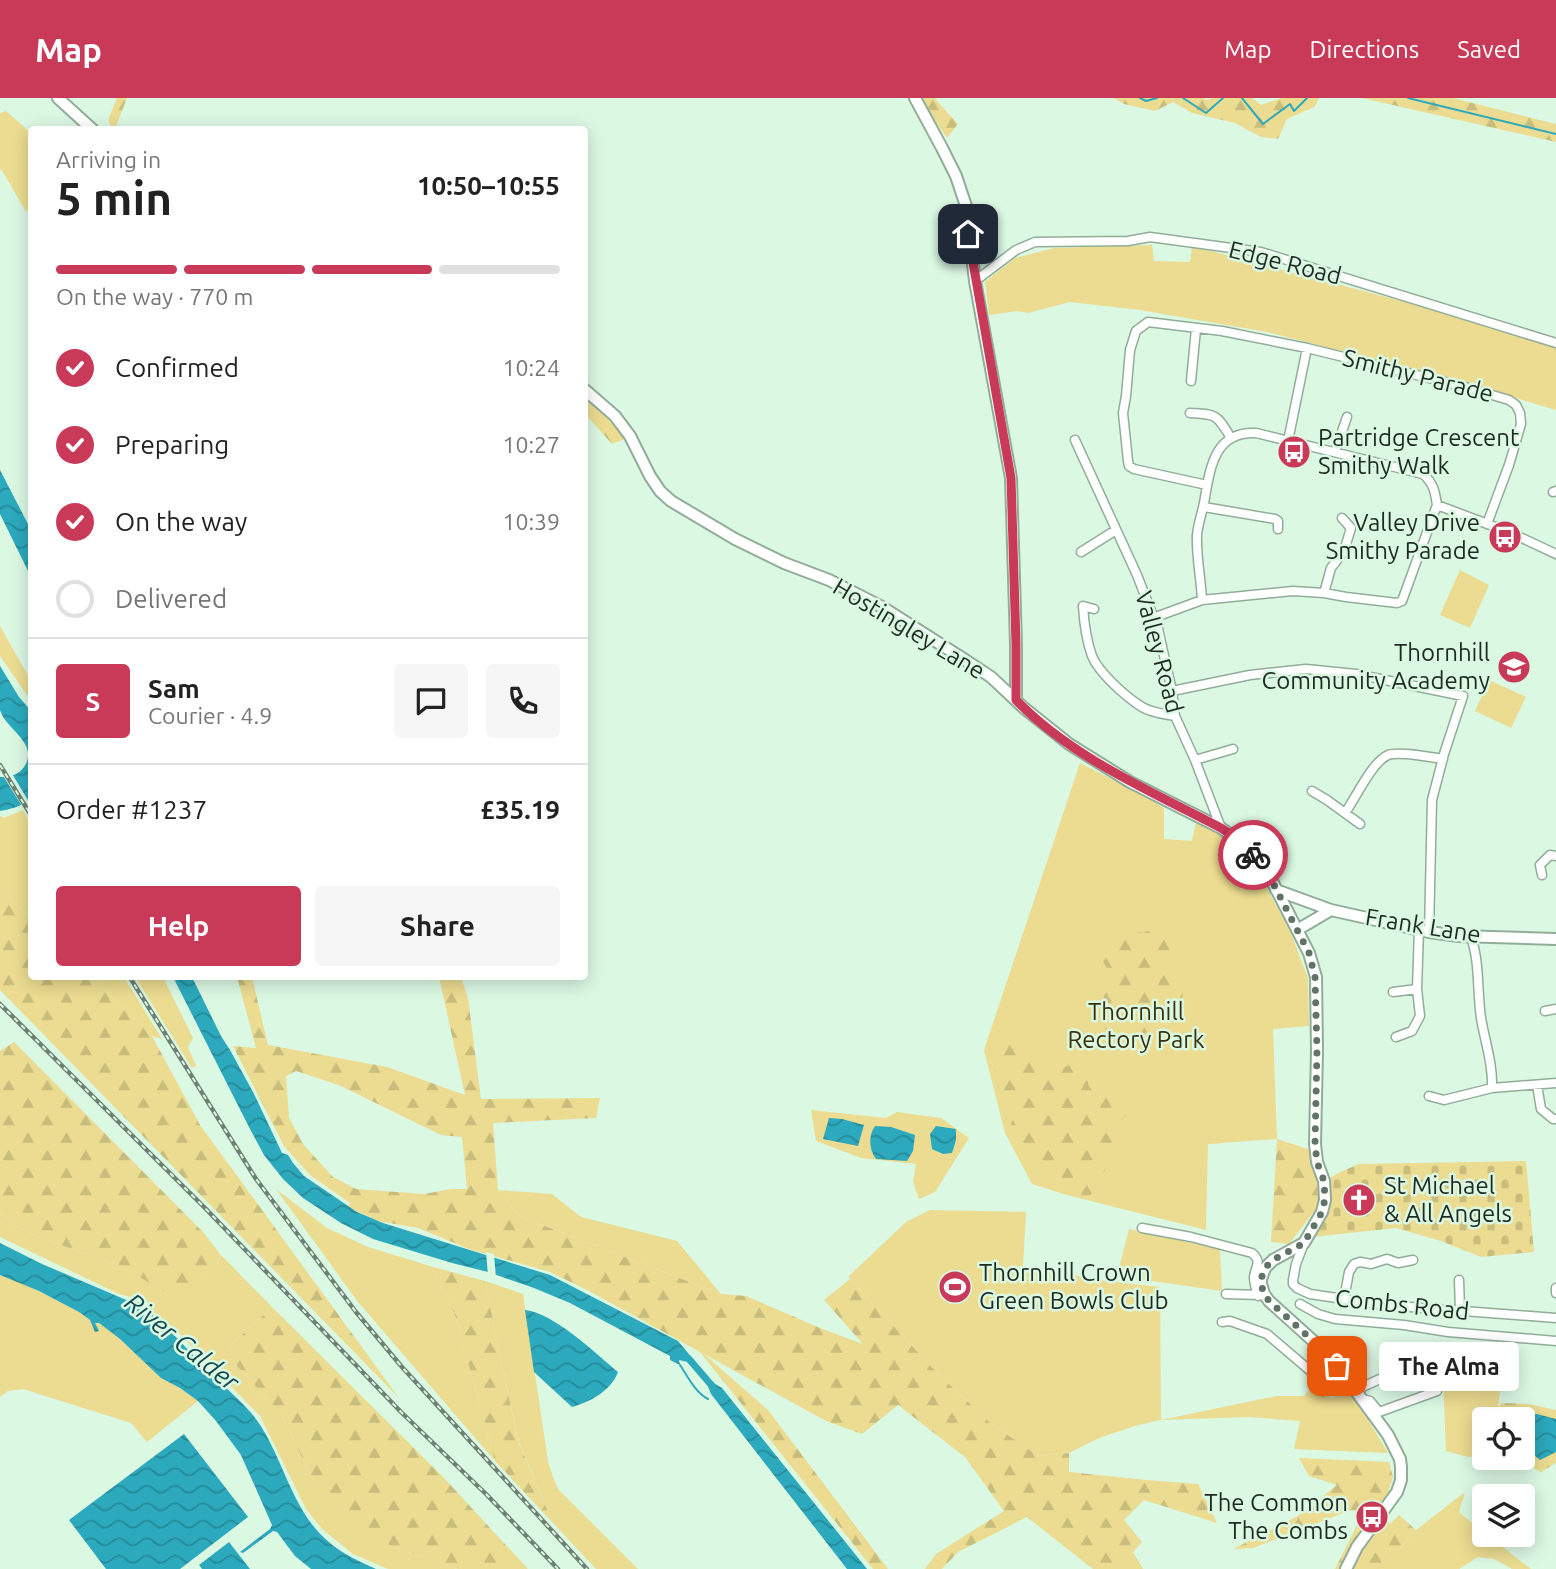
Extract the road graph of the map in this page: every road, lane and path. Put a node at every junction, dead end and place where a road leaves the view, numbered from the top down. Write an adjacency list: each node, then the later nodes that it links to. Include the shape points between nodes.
1 (58, 98): 3 (main road)
2 (915, 98): 4 (main road, via 956,176 966,206)
3 (89, 126)
4 (975, 281): 6 (street, Edge Road, via 1016,250 1035,242 1150,237 1261,252); 30 (main road, via 1011,478)
5 (1196, 329): 7 (street, Smithy Parade); 8 (street); 16 (street, Smithy Parade, via 1148,322 1136,331 1129,350 1123,413 1129,466)
6 (1556, 343)
7 (1307, 348): 14 (street); 20 (street, Smithy Parade, via 1465,387 1516,405 1521,424)
8 (1191, 381)
9 (588, 392): 30 (main road, Hostingley Lane, via 623,426 650,476 671,501 735,539 882,607 962,657)
10 (1190, 413): 12 (street, via 1217,417)
11 (1347, 417): 15 (street)
12 (1231, 438): 14 (street, via 1256,433); 16 (street, via 1216,454)
13 (1075, 440): 22 (street, Valley Road)
14 (1288, 441): 15 (street)
15 (1335, 452): 17 (street, via 1423,474 1435,489)
16 (1207, 485): 18 (street)
17 (1437, 505): 20 (street); 25 (street, via 1402,601)
18 (1203, 507): 21 (street, via 1272,518 1278,521); 26 (street, via 1197,535)
19 (1342, 518): 25 (street, via 1351,528)
20 (1487, 524): 24 (street)
21 (1278, 529)
22 (1116, 530): 23 (street); 28 (street, Valley Road)
23 (1082, 553)
24 (1556, 554)
25 (1324, 593): 26 (street, via 1293,591)
26 (1202, 600): 28 (street)
27 (1094, 608): 31 (street, via 1083,606 1093,659 1108,679 1143,707)
28 (1153, 618): 29 (street, Valley Road)
29 (1172, 691): 31 (street, Valley Road); 33 (street, via 1306,669 1356,674 1463,696)
30 (1016, 700): 38 (main road, Hostingley Lane, via 1069,744 1130,782)
31 (1175, 716): 34 (street, Valley Road)
32 (1233, 749): 34 (street)
33 (1443, 759): 36 (street, via 1385,756); 44 (street, via 1432,800)
34 (1195, 760): 38 (street, Valley Road)
35 (1312, 791): 36 (street)
36 (1345, 813): 37 (street)
37 (1360, 824)
38 (1221, 828): 41 (main road, Hostingley Lane, via 1260,862)
39 (1556, 856): 40 (street, via 1550,855 1540,865)
40 (1542, 875)
41 (1275, 887): 42 (main road, Frank Lane); 43 (main road, Hostingley Lane)
42 (1332, 910): 43 (main road, Frank Lane); 44 (main road, Frank Lane)
43 (1297, 930): 58 (main road, Hostingley Lane, via 1315,977 1315,1144 1325,1199)
44 (1424, 930): 45 (main road, Frank Lane); 47 (street)
45 (1471, 937): 46 (main road, Frank Lane); 54 (street)
46 (1556, 939)
47 (1417, 989): 48 (street); 51 (street, via 1420,1016 1412,1031)
48 (1393, 992)
49 (1556, 1009): 50 (street)
50 (1545, 1012)
51 (1396, 1037)
52 (1556, 1083): 53 (street)
53 (1537, 1085): 54 (street); 56 (street, via 1541,1109)
54 (1492, 1088): 55 (street, via 1444,1100)
55 (1429, 1096)
56 (1556, 1119)
57 (1142, 1228): 62 (street, via 1252,1253 1258,1261 1254,1278)
58 (1304, 1243): 62 (main road, via 1268,1264 1261,1279); 63 (street, Combs Road, via 1293,1284 1310,1294)
59 (1413, 1260): 63 (street, via 1357,1262 1349,1272)
60 (1459, 1280): 65 (street)
61 (1226, 1294): 62 (street)
62 (1261, 1295): 69 (main road)
63 (1344, 1299): 65 (street, Combs Road)
64 (1300, 1304): 68 (street, via 1316,1318)
65 (1460, 1311): 66 (street, Combs Road)
66 (1556, 1318)
67 (1222, 1322): 71 (street, via 1267,1334)
68 (1556, 1341)
69 (1337, 1366): 71 (street); 74 (main road)
70 (1393, 1370): 74 (street)
71 (1319, 1374): 72 (street)
72 (1324, 1391)
73 (1437, 1391): 74 (street, via 1380,1412)
74 (1359, 1394): 75 (main road, via 1391,1439 1401,1480)
75 (1346, 1569)

